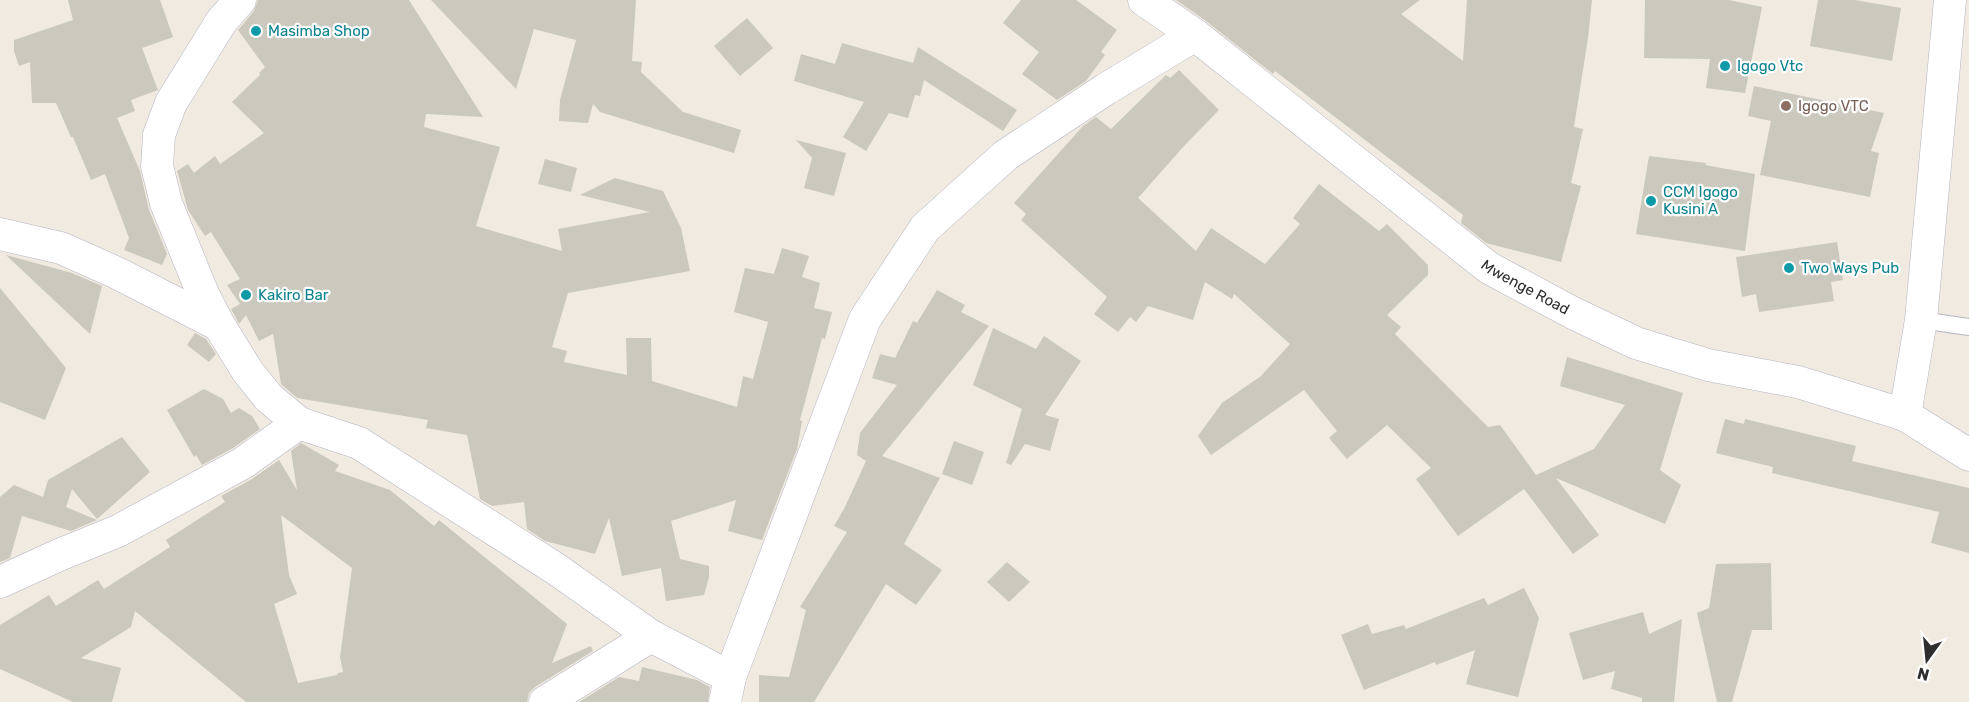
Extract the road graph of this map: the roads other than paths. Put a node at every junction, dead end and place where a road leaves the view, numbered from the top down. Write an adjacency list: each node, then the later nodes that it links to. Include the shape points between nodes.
1 (240, 0): 7 (street, via 221,22 171,103 159,135 157,166 166,203)
2 (1144, 0): 4 (street, Mwenge Road)
3 (1950, 0): 6 (street)
4 (1195, 34): 9 (street, Mwenge Road, via 1489,268 1636,343 1708,365 1798,382); 14 (street, via 1006,155 925,228 865,319)
5 (0, 234): 7 (street, via 61,248)
6 (1921, 320): 8 (lane); 9 (street)
7 (219, 325): 10 (street, via 262,390)
8 (1969, 327)
9 (1905, 415): 11 (street, Mwenge Road)
10 (299, 423): 12 (street, via 243,464 118,531); 13 (street, via 359,443 556,569)
11 (1969, 455)
12 (0, 582)
13 (651, 636): 14 (street); 15 (street)
14 (728, 689)
15 (545, 702)

